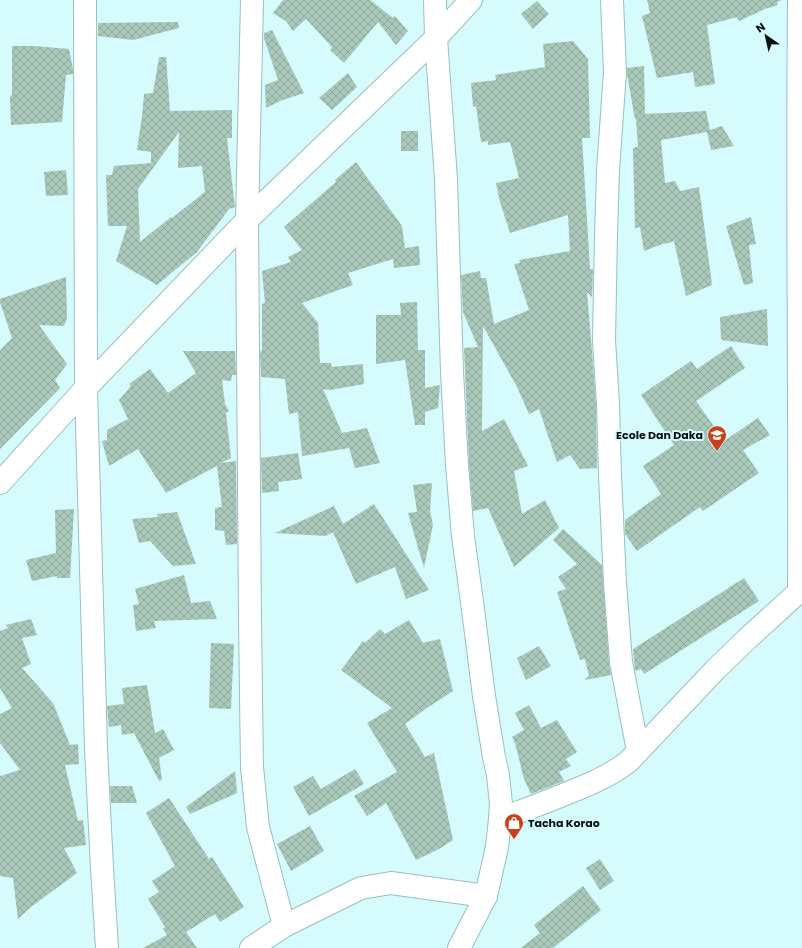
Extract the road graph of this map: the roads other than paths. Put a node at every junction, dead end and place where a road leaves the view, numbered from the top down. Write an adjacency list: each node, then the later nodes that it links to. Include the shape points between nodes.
1 (85, 0): 9 (street)
2 (252, 0): 8 (street)
3 (435, 0): 7 (street)
4 (471, 0): 7 (street)
5 (612, 0): 12 (street, via 615,72 608,170 604,340 621,662)
6 (799, 0): 11 (street)
7 (436, 38): 8 (street); 13 (street, via 446,179 457,465 463,536 484,696 499,785)
8 (247, 220): 9 (street); 15 (street, via 252,767 258,827)
9 (86, 388): 10 (street); 16 (street, via 96,749)
10 (0, 484)
11 (801, 590): 12 (street, via 715,670)
12 (638, 751): 13 (street, via 621,768 604,778)
13 (500, 819): 14 (street, via 497,847)
14 (486, 896): 15 (street, via 383,884 361,888); 18 (street)
15 (284, 926): 17 (street)
16 (108, 948)
17 (251, 948)
18 (459, 948)

